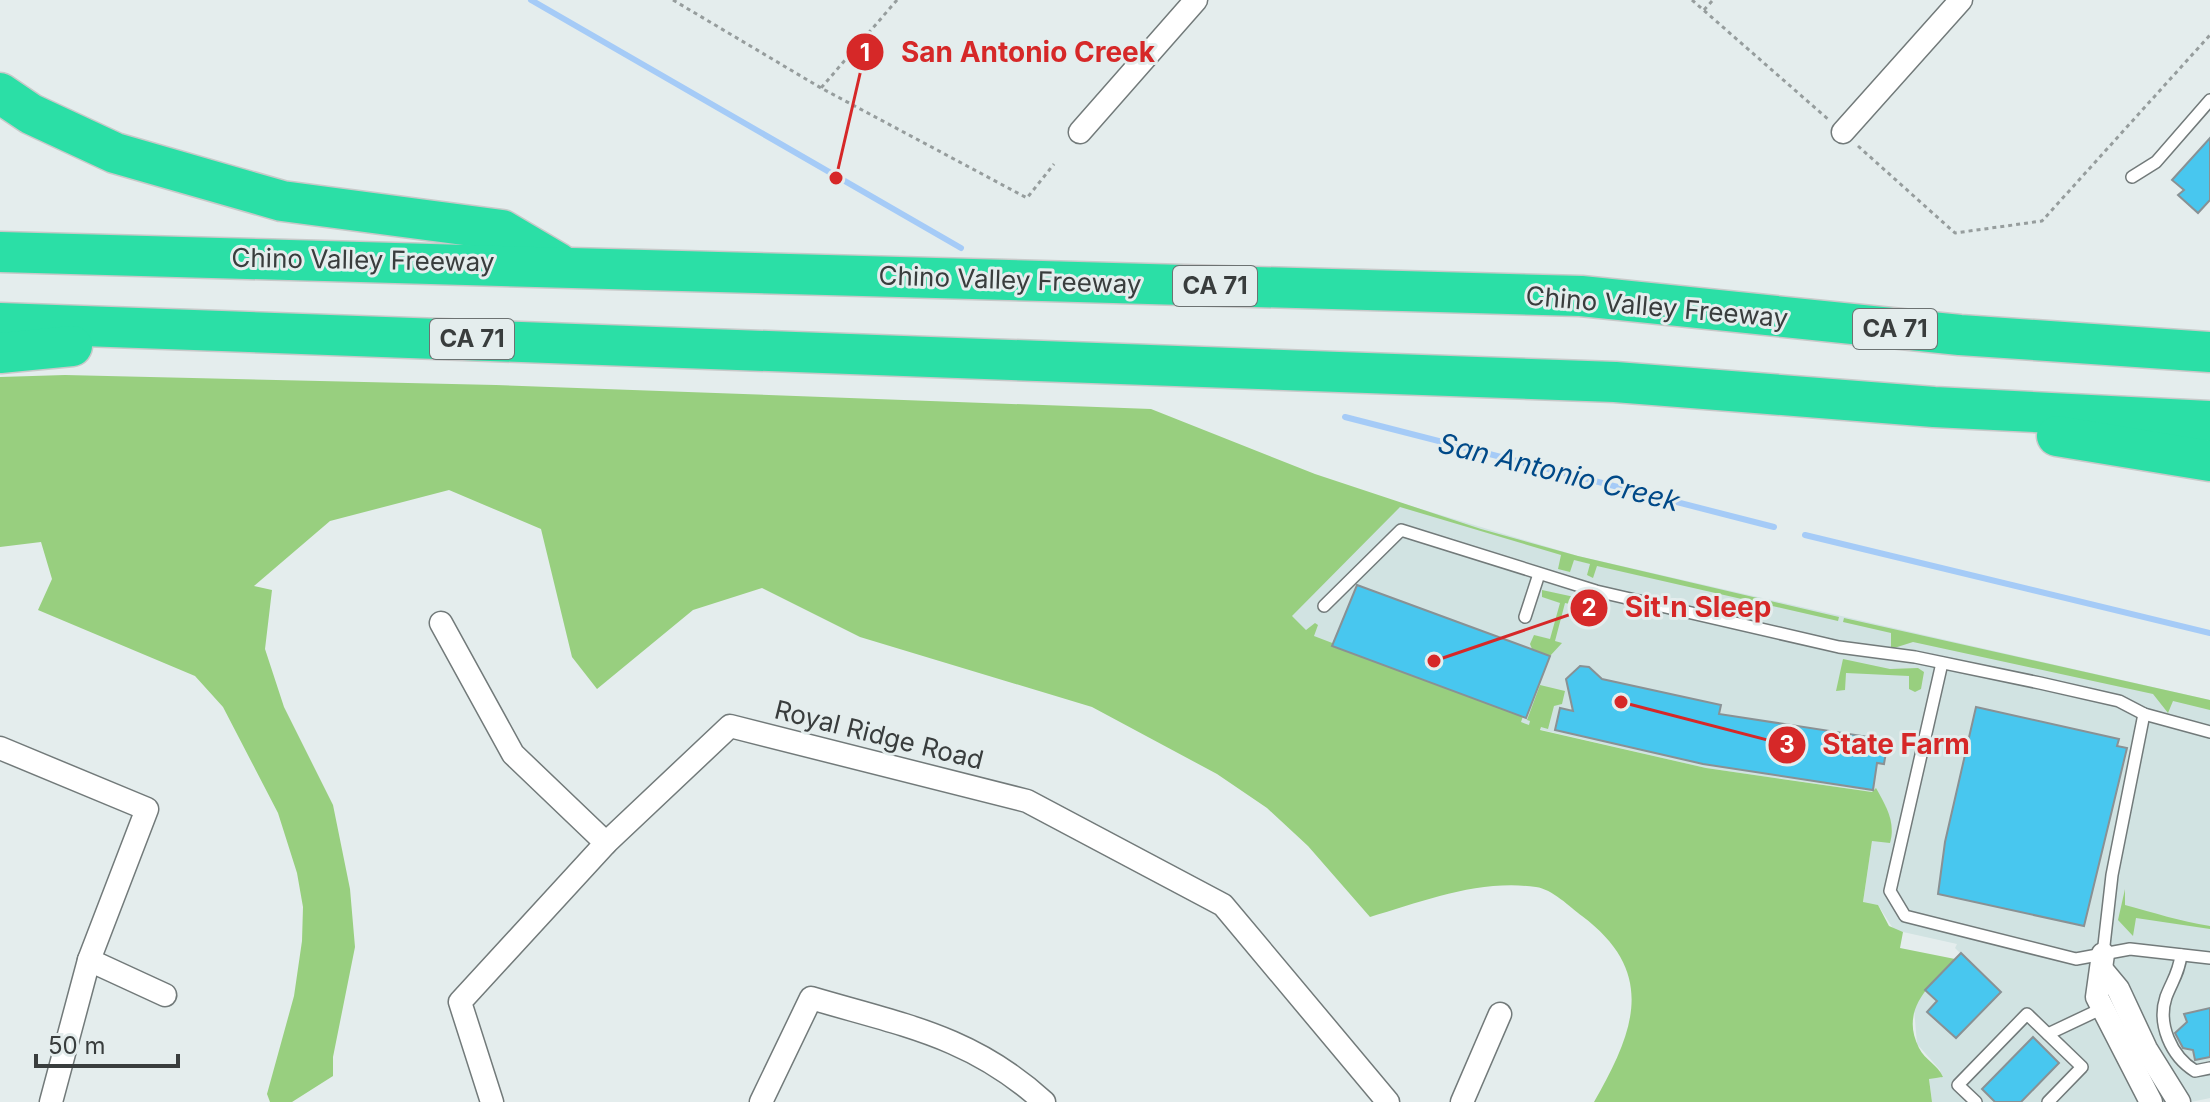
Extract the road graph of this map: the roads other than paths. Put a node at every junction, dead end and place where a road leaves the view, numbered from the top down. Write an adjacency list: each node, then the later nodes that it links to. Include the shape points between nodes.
1 (1196, 0): 5 (street)
2 (1961, 0): 6 (street)
3 (0, 93): 9 (highway, via 31,114 115,153 282,201 502,230)
4 (2210, 100): 7 (lane, via 2156,162)
5 (1080, 132)
6 (1843, 132)
7 (2132, 177)
8 (0, 252): 9 (highway, Chino Valley Freeway / CA 71)
9 (562, 265): 13 (highway, Chino Valley Freeway / CA 71, via 1581,296 1960,335)
10 (0, 323): 12 (highway, CA 71)
11 (2210, 327): 13 (highway)
12 (239, 331): 15 (highway); 16 (highway, CA 71, via 1615,382)
13 (2145, 345): 14 (highway, Chino Valley Freeway / CA 71)
14 (2210, 352)
15 (0, 353)
16 (1934, 407): 17 (highway, CA 71); 18 (highway, via 1972,425)
17 (2210, 421)
18 (2210, 461)
19 (1539, 574): 20 (lane, via 1401,530); 21 (lane); 23 (lane, via 1769,632)
20 (1324, 606)
21 (1525, 617)
22 (441, 623): 27 (street, via 513,754)
23 (1942, 663): 24 (lane, via 2119,701); 31 (lane, via 1890,891 1905,916)
24 (2144, 714): 25 (lane); 31 (lane, via 2112,875)
25 (2210, 732)
26 (0, 748): 30 (street, via 147,809)
27 (606, 843): 38 (street, Royal Ridge Road, via 460,1002); 41 (street, Royal Ridge Road, via 730,726 1027,801 1223,905)
28 (2181, 955): 29 (lane); 31 (lane, via 2130,949); 36 (lane, via 2178,977 2162,1012 2165,1032 2185,1065 2195,1071)
29 (2210, 958)
30 (89, 960): 32 (street); 37 (street)
31 (2103, 963): 33 (street, via 2097,997)
32 (165, 995)
33 (2112, 1004): 35 (lane); 45 (street); 46 (street)
34 (1500, 1014): 42 (street)
35 (2048, 1034): 43 (lane, via 2027,1014 1958,1085); 44 (lane, via 2082,1067)
36 (2210, 1068)
37 (51, 1102)
38 (492, 1102)
39 (761, 1102): 40 (street, via 811,998 948,1038 1011,1071)
40 (1044, 1102)
41 (1388, 1102)
42 (1462, 1102)
43 (1976, 1102)
44 (2048, 1102)
45 (2151, 1102)
46 (2179, 1102)

